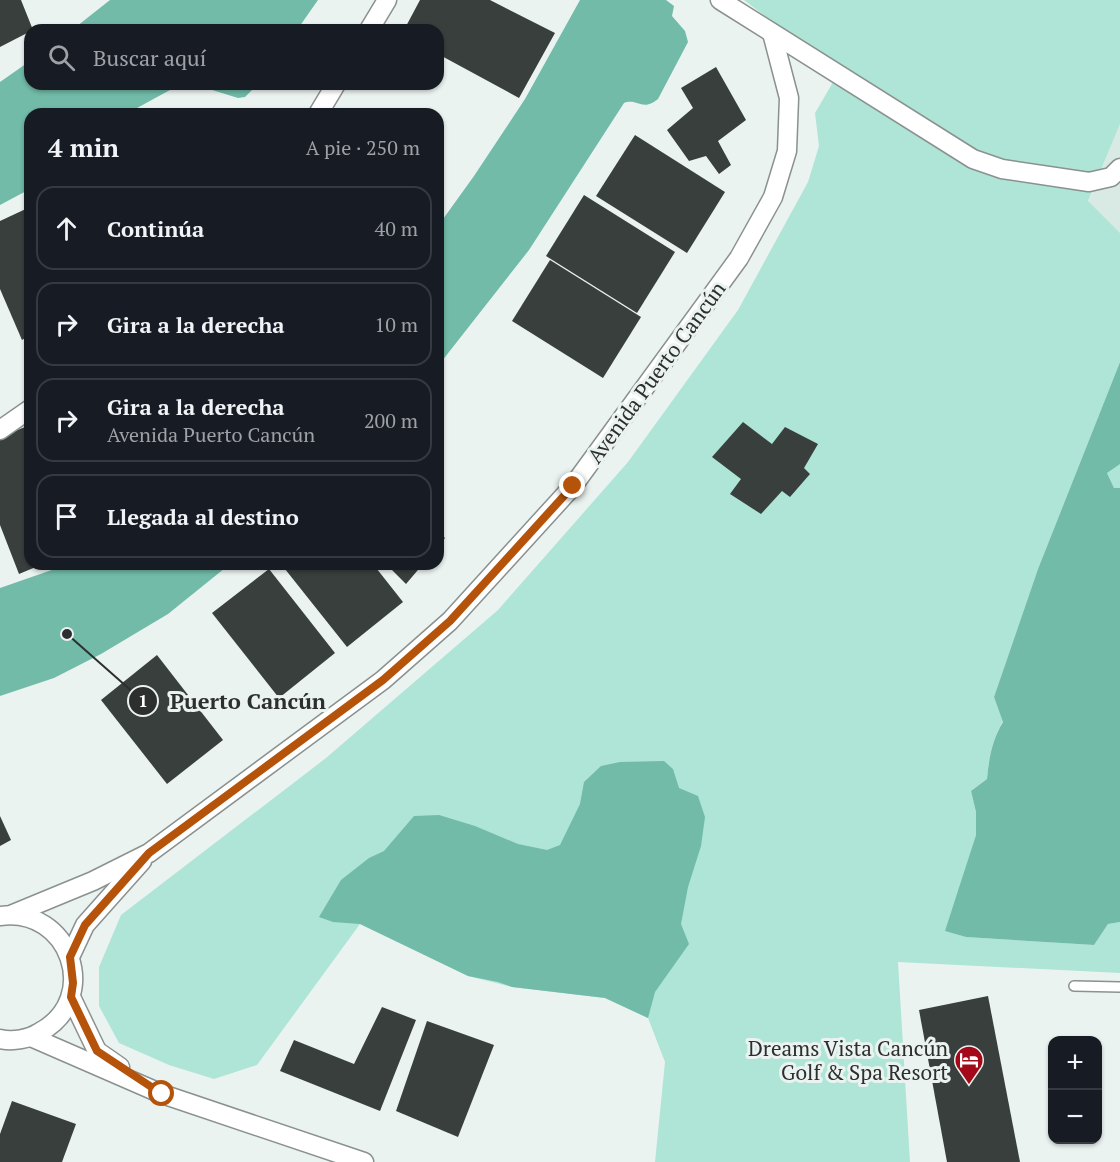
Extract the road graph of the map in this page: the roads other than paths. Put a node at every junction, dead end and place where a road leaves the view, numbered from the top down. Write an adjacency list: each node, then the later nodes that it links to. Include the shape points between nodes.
1 (387, 0): 3 (street)
2 (720, 0): 4 (street)
3 (373, 24)
4 (772, 33): 7 (street, via 972,159 1002,169 1089,182 1111,177); 10 (street, Avenida Puerto Cancún, via 789,98 787,151 772,197 739,258 573,486 450,621 383,680)
5 (332, 90): 6 (street)
6 (322, 108)
7 (1120, 168)
8 (24, 414): 9 (street)
9 (0, 430)
10 (149, 853): 11 (street, Avenida Puerto Cancún, via 93,881); 12 (street, Avenida Puerto Cancún, via 85,925)
11 (6, 915): 12 (street, via 31,918 48,927)
12 (70, 957): 15 (street)
13 (1074, 986): 14 (lane)
14 (1120, 987)
15 (71, 997): 16 (street, via 48,1028); 18 (street, via 97,1051)
16 (31, 1037): 17 (street); 18 (street)
17 (0, 1039)
18 (162, 1094): 19 (street)
19 (364, 1162)

